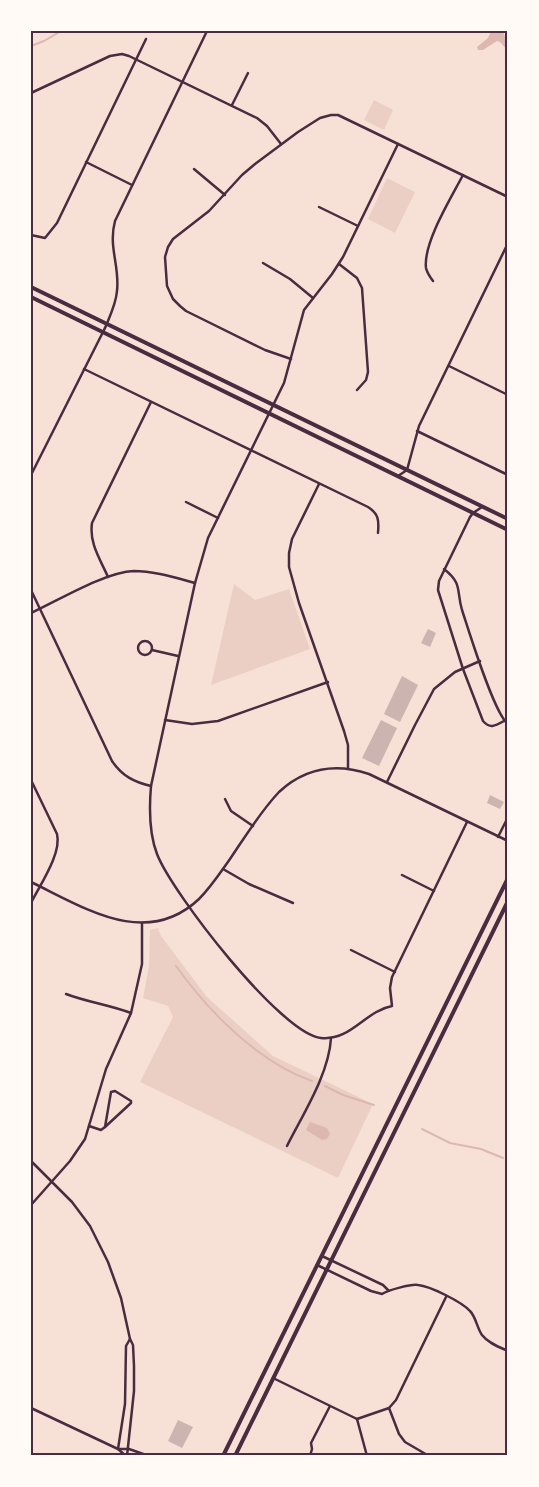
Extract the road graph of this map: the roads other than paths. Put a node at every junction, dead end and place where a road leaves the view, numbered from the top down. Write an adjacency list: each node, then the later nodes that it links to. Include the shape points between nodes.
1 (207, 31): 5 (street)
2 (146, 39): 3 (street)
3 (136, 59): 5 (street); 6 (street, via 122,54 110,56); 10 (street)
4 (248, 73): 7 (street)
5 (182, 81): 7 (street); 13 (street)
6 (31, 93)
7 (232, 106): 8 (street, via 260,121)
8 (281, 144): 9 (street, via 320,118 332,114); 14 (street, via 242,175)
9 (398, 144): 12 (street); 17 (street)
10 (86, 162): 13 (street); 18 (street, via 57,223 45,238)
11 (194, 169): 14 (street)
12 (462, 175): 15 (street); 22 (street, via 429,246 426,268)
13 (132, 185): 26 (street, via 112,230 117,290)
14 (225, 195): 27 (street, via 210,212 176,235 168,247 165,257 170,293 186,311 265,350)
15 (508, 197)
16 (319, 207): 17 (street)
17 (358, 226): 21 (street)
18 (31, 236)
19 (508, 243): 28 (street)
20 (263, 263): 25 (street)
21 (338, 264): 25 (street); 30 (street, via 357,278 362,288 368,372)
22 (433, 281)
23 (31, 287): 26 (main road)
24 (31, 297): 26 (main road)
25 (313, 298): 27 (street, via 302,314)
26 (105, 328): 29 (street); 33 (main road); 33 (main road)
27 (291, 359): 33 (street)
28 (448, 366): 31 (street); 34 (street)
29 (84, 368): 32 (street); 37 (street)
30 (357, 390)
31 (508, 395)
32 (151, 402): 35 (street); 49 (street, via 92,523 92,542)
33 (272, 409): 35 (street); 36 (main road); 39 (main road)
34 (418, 431): 36 (street); 38 (street)
35 (252, 451): 40 (street); 44 (street)
36 (407, 470): 39 (street); 42 (main road)
37 (31, 475)
38 (508, 475)
39 (398, 476): 43 (main road)
40 (319, 484): 47 (street, via 373,511 378,518); 58 (street, via 292,539 289,563 299,603)
41 (186, 502): 44 (street)
42 (482, 507): 43 (street); 45 (main road)
43 (473, 513): 46 (main road); 48 (street)
44 (218, 518): 50 (street, via 208,538)
45 (508, 520)
46 (508, 530)
47 (378, 533)
48 (444, 570): 56 (street, via 457,584); 57 (street, via 438,590)
49 (108, 577): 50 (street, via 139,571); 52 (street)
50 (195, 583): 55 (street)
51 (31, 590): 52 (street)
52 (40, 609): 53 (street); 65 (street, via 112,761 128,778)
53 (31, 613)
54 (152, 650): 54 (street, via 147,642 139,647 139,651 147,655); 55 (street)
55 (178, 656): 59 (street)
56 (480, 661): 57 (street); 60 (street)
57 (463, 668): 60 (street, via 483,721 494,727); 64 (street, via 434,689)
58 (328, 682): 59 (street, via 218,721 192,724); 62 (street, via 348,745)
59 (165, 720): 65 (street)
60 (504, 722): 61 (street)
61 (508, 724)
62 (348, 768): 64 (street); 69 (street, via 316,771 291,782 275,796)
63 (31, 780): 76 (street, via 58,840)
64 (387, 783): 68 (street)
65 (151, 786): 81 (street, via 152,837 167,876)
66 (226, 799): 69 (street, via 231,811)
67 (508, 817): 70 (street)
68 (467, 822): 70 (street); 77 (street)
69 (253, 826): 72 (street)
70 (498, 836): 71 (street)
71 (508, 841)
72 (223, 869): 80 (street); 81 (street)
73 (402, 875): 77 (street)
74 (508, 878): 94 (main road)
75 (31, 882): 76 (street)
76 (40, 886): 79 (street); 82 (street, via 98,914)
77 (434, 891): 84 (street)
78 (508, 901): 95 (main road)
79 (31, 903)
80 (293, 903)
81 (189, 907): 82 (street, via 166,919); 87 (street, via 233,963 291,1022 311,1036)
82 (142, 923): 86 (street, via 142,964)
83 (351, 950): 84 (street)
84 (395, 972): 87 (street, via 391,984 392,1006 377,1011 346,1034)
85 (66, 994): 86 (street)
86 (131, 1013): 88 (street, via 106,1069)
87 (331, 1038): 90 (street, via 324,1072)
88 (89, 1126): 89 (street, via 101,1130); 92 (street, via 85,1139)
89 (105, 1127): 89 (street, via 131,1103 131,1100 111,1092)
90 (287, 1146)
91 (31, 1161): 92 (street)
92 (53, 1182): 93 (street); 100 (street, via 77,1207 102,1246 121,1298)
93 (31, 1205)
94 (322, 1256): 95 (street); 96 (main road)
95 (331, 1260): 97 (main road); 98 (street)
96 (317, 1265): 97 (street); 111 (main road)
97 (326, 1270): 98 (street, via 371,1291 382,1294); 102 (main road)
98 (388, 1290): 99 (street, via 417,1285)
99 (446, 1297): 101 (street, via 471,1312 489,1342); 105 (street, via 396,1400)
100 (130, 1339): 107 (street, via 126,1346 125,1404); 108 (street, via 134,1391)
101 (508, 1351)
102 (273, 1378): 103 (street); 112 (main road)
103 (330, 1406): 106 (street); 113 (street, via 311,1443)
104 (31, 1408): 107 (street)
105 (389, 1408): 106 (street); 115 (street, via 405,1442)
106 (357, 1419): 114 (street)
107 (118, 1449): 108 (street); 109 (street)
108 (129, 1449): 109 (street); 110 (street)
109 (127, 1456)
110 (149, 1456)
111 (223, 1456)
112 (235, 1456)
113 (310, 1456)
114 (366, 1456)
115 (429, 1456)

